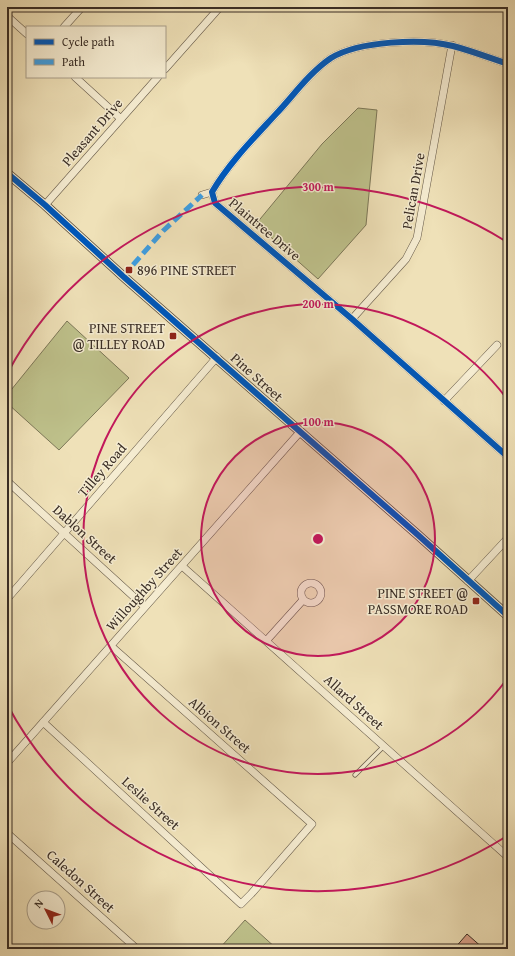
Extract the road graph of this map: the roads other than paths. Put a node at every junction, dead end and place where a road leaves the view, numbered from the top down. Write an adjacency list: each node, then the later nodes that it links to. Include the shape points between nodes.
1 (82, 7): 4 (street)
2 (220, 7): 8 (street)
3 (7, 16): 5 (street)
4 (65, 26)
5 (26, 33)
6 (452, 45): 7 (street, Plaintree Drive); 13 (street, Plaintree Drive, via 402,41 353,48 331,58 246,147); 16 (street, Pelican Drive, via 418,238 406,259)
7 (508, 64)
8 (166, 68)
9 (76, 78): 11 (street)
10 (157, 78): 11 (street, Pleasant Drive)
11 (121, 120): 15 (street, Pleasant Drive)
12 (7, 173): 15 (street, Pine Street)
13 (212, 192): 14 (street); 16 (street, Plaintree Drive, via 215,203)
14 (202, 195)
15 (45, 205): 18 (street, Pine Street)
16 (352, 319): 19 (street, Plaintree Drive)
17 (497, 345): 19 (street)
18 (217, 357): 20 (street, Pine Street); 23 (street, Tilley Road)
19 (444, 401): 21 (street, Plaintree Drive)
20 (300, 432): 25 (street, Willoughby Street); 26 (street, Pine Street)
21 (508, 458)
22 (7, 481): 23 (street, Dablon Street)
23 (64, 533): 27 (street, Tilley Road); 29 (street, Dablon Street)
24 (508, 538): 26 (street)
25 (182, 566): 29 (street, Willoughby Street); 31 (street, Allard Street)
26 (468, 582): 30 (street, Pine Street)
27 (7, 599)
28 (303, 600): 31 (street)
29 (145, 607): 32 (street, Willoughby Street)
30 (508, 616)
31 (266, 641): 34 (street, Allard Street)
32 (111, 646): 33 (street, Willoughby Street); 39 (street, Albion Street, via 312,824)
33 (43, 722): 35 (street, Willoughby Street); 39 (street, Leslie Street)
34 (384, 746): 36 (lane); 38 (street, Allard Street)
35 (7, 763)
36 (355, 776)
37 (7, 833): 40 (street, Caledon Street)
38 (508, 857)
39 (241, 904)
40 (137, 949)

